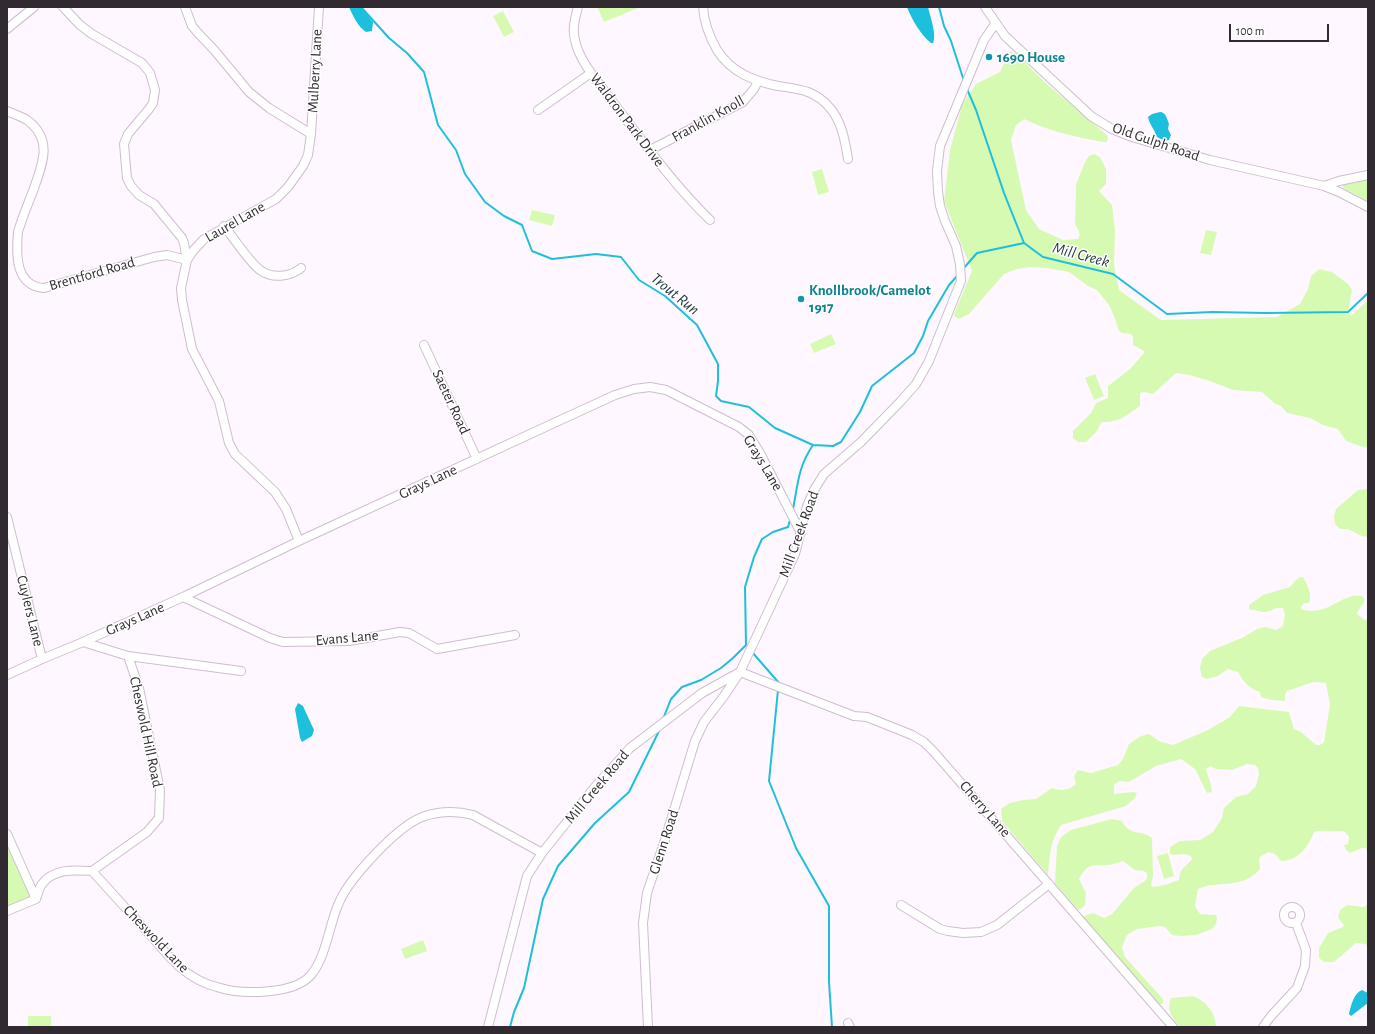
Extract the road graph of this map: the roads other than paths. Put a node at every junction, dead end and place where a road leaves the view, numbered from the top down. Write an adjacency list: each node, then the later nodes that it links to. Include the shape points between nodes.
1 (34, 7): 9 (street)
2 (63, 7): 22 (street, via 92,34 142,63 150,73 155,90 153,103 150,110 128,134 124,144 126,178 139,195 154,204 182,238)
3 (184, 7): 14 (street, via 192,26 249,92 269,108)
4 (318, 7): 14 (street, Mulberry Lane)
5 (578, 7): 10 (street, Waldron Park Drive, via 574,20 574,39)
6 (703, 7): 11 (street, via 705,26 722,58 744,76)
7 (985, 7): 8 (street, Old Gulph Road)
8 (995, 24): 18 (street, Old Gulph Road, via 1073,100 1091,116 1112,129 1132,138 1210,160); 27 (street, Mill Creek Road, via 984,40 940,146 937,171 940,206 956,246 961,281 929,361 916,384 861,442 824,474 807,506)
9 (7, 29)
10 (591, 73): 12 (street); 15 (street, Waldron Park Drive)
11 (758, 81): 15 (street, Franklin Knoll, via 743,102); 16 (street, via 802,89 822,100 837,118)
12 (538, 110)
13 (7, 111): 22 (street, Brentford Road, via 34,127 42,138 44,152 42,166 18,232 19,265 26,282 44,288 154,257 166,256)
14 (311, 134): 21 (street, Laurel Lane, via 308,155 288,187 276,199)
15 (650, 150): 20 (street, Waldron Park Drive)
16 (848, 159)
17 (1368, 175): 18 (street)
18 (1324, 186): 19 (street, Old Gulph Road)
19 (1368, 207)
20 (710, 220)
21 (224, 226): 22 (street, Laurel Lane, via 204,238); 23 (street, via 260,270 272,276 280,276)
22 (186, 260): 28 (street, Laurel Lane, via 181,288 190,340 195,356 219,401 229,443 235,454 276,492 286,508)
23 (301, 268)
24 (424, 345): 25 (street, Saeter Road)
25 (477, 459): 27 (street, Grays Lane, via 615,395 650,387 666,390 749,435); 28 (street, Grays Lane)
26 (7, 517): 33 (street, Cuylers Lane)
27 (801, 533): 35 (street, Mill Creek Road, via 795,554)
28 (299, 541): 29 (street, Grays Lane)
29 (183, 598): 30 (street, Evans Lane, via 283,642 349,641 400,632 409,633 437,649); 31 (street, Grays Lane)
30 (515, 635)
31 (83, 642): 32 (street, Cheswold Hill Road); 33 (street, Grays Lane)
32 (128, 656): 34 (street); 39 (street, Cheswold Hill Road, via 139,688 160,790 158,818 147,832)
33 (42, 659): 36 (street, Grays Lane)
34 (241, 671)
35 (740, 672): 38 (street, Mill Creek Road, via 702,693 630,748); 40 (street, Cherry Lane, via 854,716 867,716 924,742); 46 (street, Glenn Road, via 704,722 695,741 647,893 644,923)
36 (7, 675)
37 (7, 834): 41 (street)
38 (542, 853): 39 (street, Cheswold Lane, via 473,815 460,812 441,813 412,822 372,858 345,890 319,964 310,976 290,988 247,992 216,987 181,968); 45 (street, Mill Creek Road, via 528,876)
39 (92, 871): 41 (street, via 69,870 49,877 41,885)
40 (1049, 884): 42 (street, via 996,925 980,932 948,932); 47 (street, Cherry Lane)
41 (36, 899): 43 (street)
42 (901, 905)
43 (7, 911)
44 (1296, 923): 48 (street, via 1306,950 1305,966 1297,988)
45 (488, 1027)
46 (648, 1027)
47 (1173, 1027)
48 (1263, 1027)

